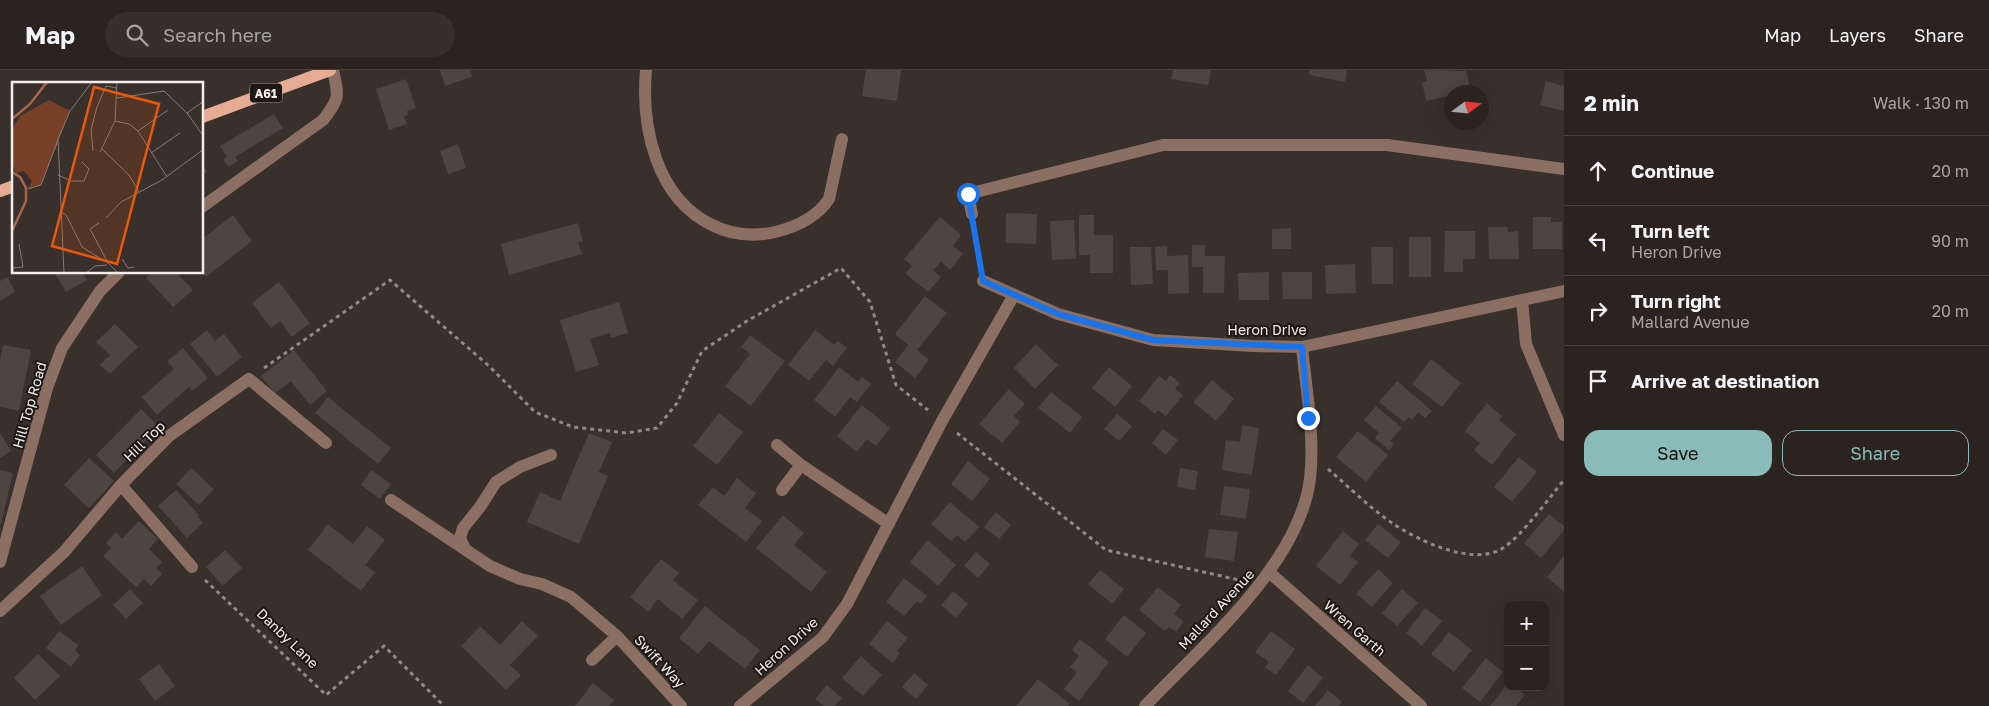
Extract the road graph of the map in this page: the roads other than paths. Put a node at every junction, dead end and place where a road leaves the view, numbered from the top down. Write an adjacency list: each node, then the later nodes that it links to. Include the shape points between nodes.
1 (331, 70): 3 (main road, A61); 8 (street, via 338,94 334,106 323,120)
2 (646, 70): 4 (street, via 646,112 661,172 669,189 691,214 718,228 742,235 766,234 807,220 828,198)
3 (204, 115)
4 (842, 139)
5 (1564, 169): 9 (street, via 1387,145 1163,145 968,194)
6 (12, 187): 7 (main road)
7 (0, 191)
8 (204, 206)
9 (972, 214)
10 (117, 274): 26 (street, Hill Top Road, via 100,291 62,348 47,388)
11 (983, 281): 13 (street, Heron Drive)
12 (1564, 292): 14 (street, Heron Drive)
13 (1014, 295): 15 (street, Heron Drive, via 1058,314 1153,340); 24 (street, Heron Drive, via 942,421)
14 (1522, 300): 15 (street, Heron Drive); 16 (street, via 1526,344)
15 (1302, 347): 28 (street, Mallard Avenue, via 1310,480 1290,538)
16 (1564, 435)
17 (326, 443): 21 (street, Hill Top, via 249,379 168,436)
18 (777, 445): 20 (street)
19 (552, 456): 25 (street, via 520,467 496,482 462,528 460,538)
20 (801, 465): 22 (street); 24 (street)
21 (120, 485): 27 (street); 29 (street, Hill Top, via 64,552)
22 (782, 490)
23 (391, 500): 25 (street, Swift Way)
24 (890, 524): 33 (street, Heron Drive, via 847,604 823,637)
25 (465, 549): 30 (street, Swift Way, via 490,566 570,597)
26 (0, 562)
27 (192, 567)
28 (1270, 572): 34 (street, Mallard Avenue); 35 (street, Wren Garth)
29 (0, 610)
30 (617, 636): 31 (street, Swift Way); 32 (street, Swift Way)
31 (592, 660)
32 (682, 706)
33 (740, 706)
34 (1145, 706)
35 (1421, 706)

